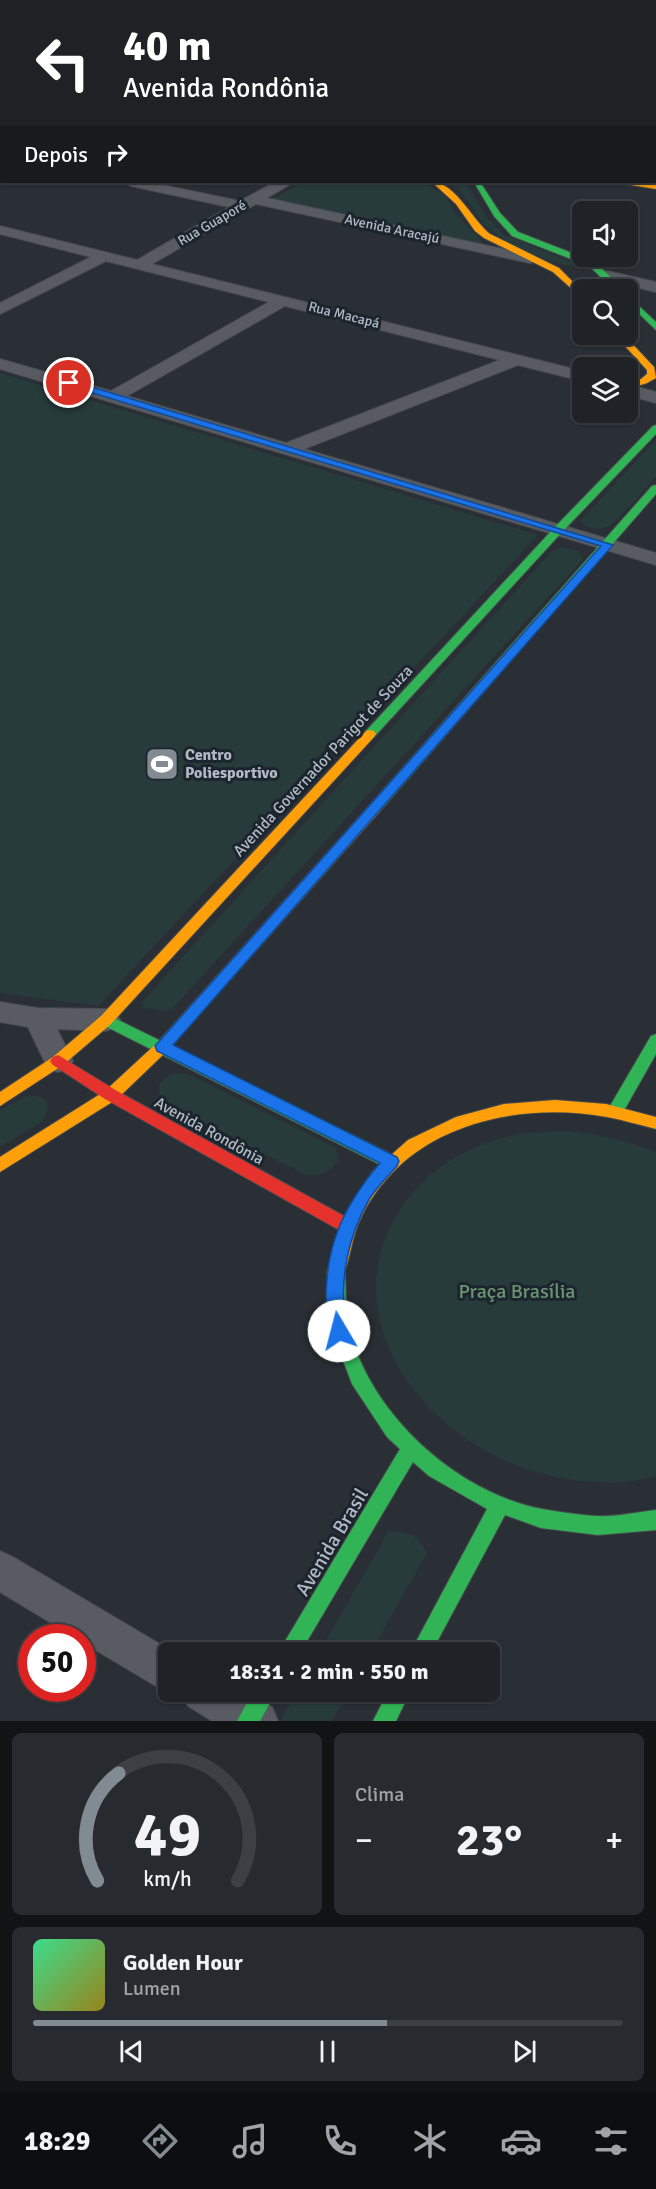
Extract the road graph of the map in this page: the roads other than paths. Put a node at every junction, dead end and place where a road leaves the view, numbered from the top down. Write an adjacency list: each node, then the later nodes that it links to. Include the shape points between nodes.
1 (137, 183): 7 (street, Avenida Aracajú)
2 (282, 183): 7 (street, Rua Guaporé)
3 (436, 183): 10 (street, via 459,202 478,229)
4 (478, 183): 12 (street, via 511,231 581,259)
5 (630, 183): 6 (street)
6 (656, 188)
7 (248, 202): 10 (street, Avenida Aracajú); 11 (street, Rua Guaporé)
8 (0, 230): 9 (street, Rua Macapá)
9 (105, 256): 11 (street, Rua Macapá); 18 (street)
10 (530, 259): 14 (street, via 556,270)
11 (140, 264): 16 (street, Rua Macapá)
12 (607, 276): 13 (street); 15 (street)
13 (610, 279)
14 (572, 286)
15 (656, 287)
16 (285, 300): 21 (street, Rua Macapá); 27 (street)
17 (638, 308): 19 (street)
18 (0, 309)
19 (656, 327)
20 (628, 345): 23 (street)
21 (518, 359): 24 (street, Rua Macapá); 30 (street)
22 (0, 364): 27 (street)
23 (653, 372): 25 (street)
24 (572, 373)
25 (638, 383)
26 (638, 391): 28 (street)
27 (115, 396): 30 (street)
28 (656, 398)
29 (656, 428): 32 (street, Avenida Governador Parigot de Souza)
30 (290, 448): 32 (street)
31 (656, 488): 33 (street)
32 (558, 530): 33 (street); 37 (street, Avenida Governador Parigot de Souza)
33 (608, 545): 34 (street); 39 (street)
34 (656, 559)
35 (0, 1012): 36 (street)
36 (38, 1018): 37 (street); 40 (street)
37 (106, 1020): 39 (street); 40 (street, Avenida Governador Parigot de Souza)
38 (656, 1040): 43 (street)
39 (163, 1046): 41 (street); 45 (street)
40 (58, 1061): 41 (street, Avenida Rondônia); 42 (street, Avenida Governador Parigot de Souza)
41 (111, 1095): 46 (street); 47 (street, Avenida Rondônia)
42 (0, 1100)
43 (616, 1110): 44 (street); 45 (street, via 554,1103 494,1109 438,1129)
44 (656, 1123)
45 (391, 1161): 47 (street, via 366,1191)
46 (0, 1166)
47 (347, 1226): 48 (street, via 336,1269 335,1315 348,1363 373,1409)
48 (410, 1450): 49 (street, via 466,1491); 52 (street, Avenida Brasil)
49 (499, 1506): 50 (street, via 566,1524 635,1525); 53 (street)
50 (656, 1520)
51 (0, 1570): 54 (street)
52 (295, 1642)
53 (426, 1642)
54 (158, 1665)
55 (227, 1702): 57 (street)
56 (394, 1702): 58 (street)
57 (255, 1713)
58 (384, 1721)

